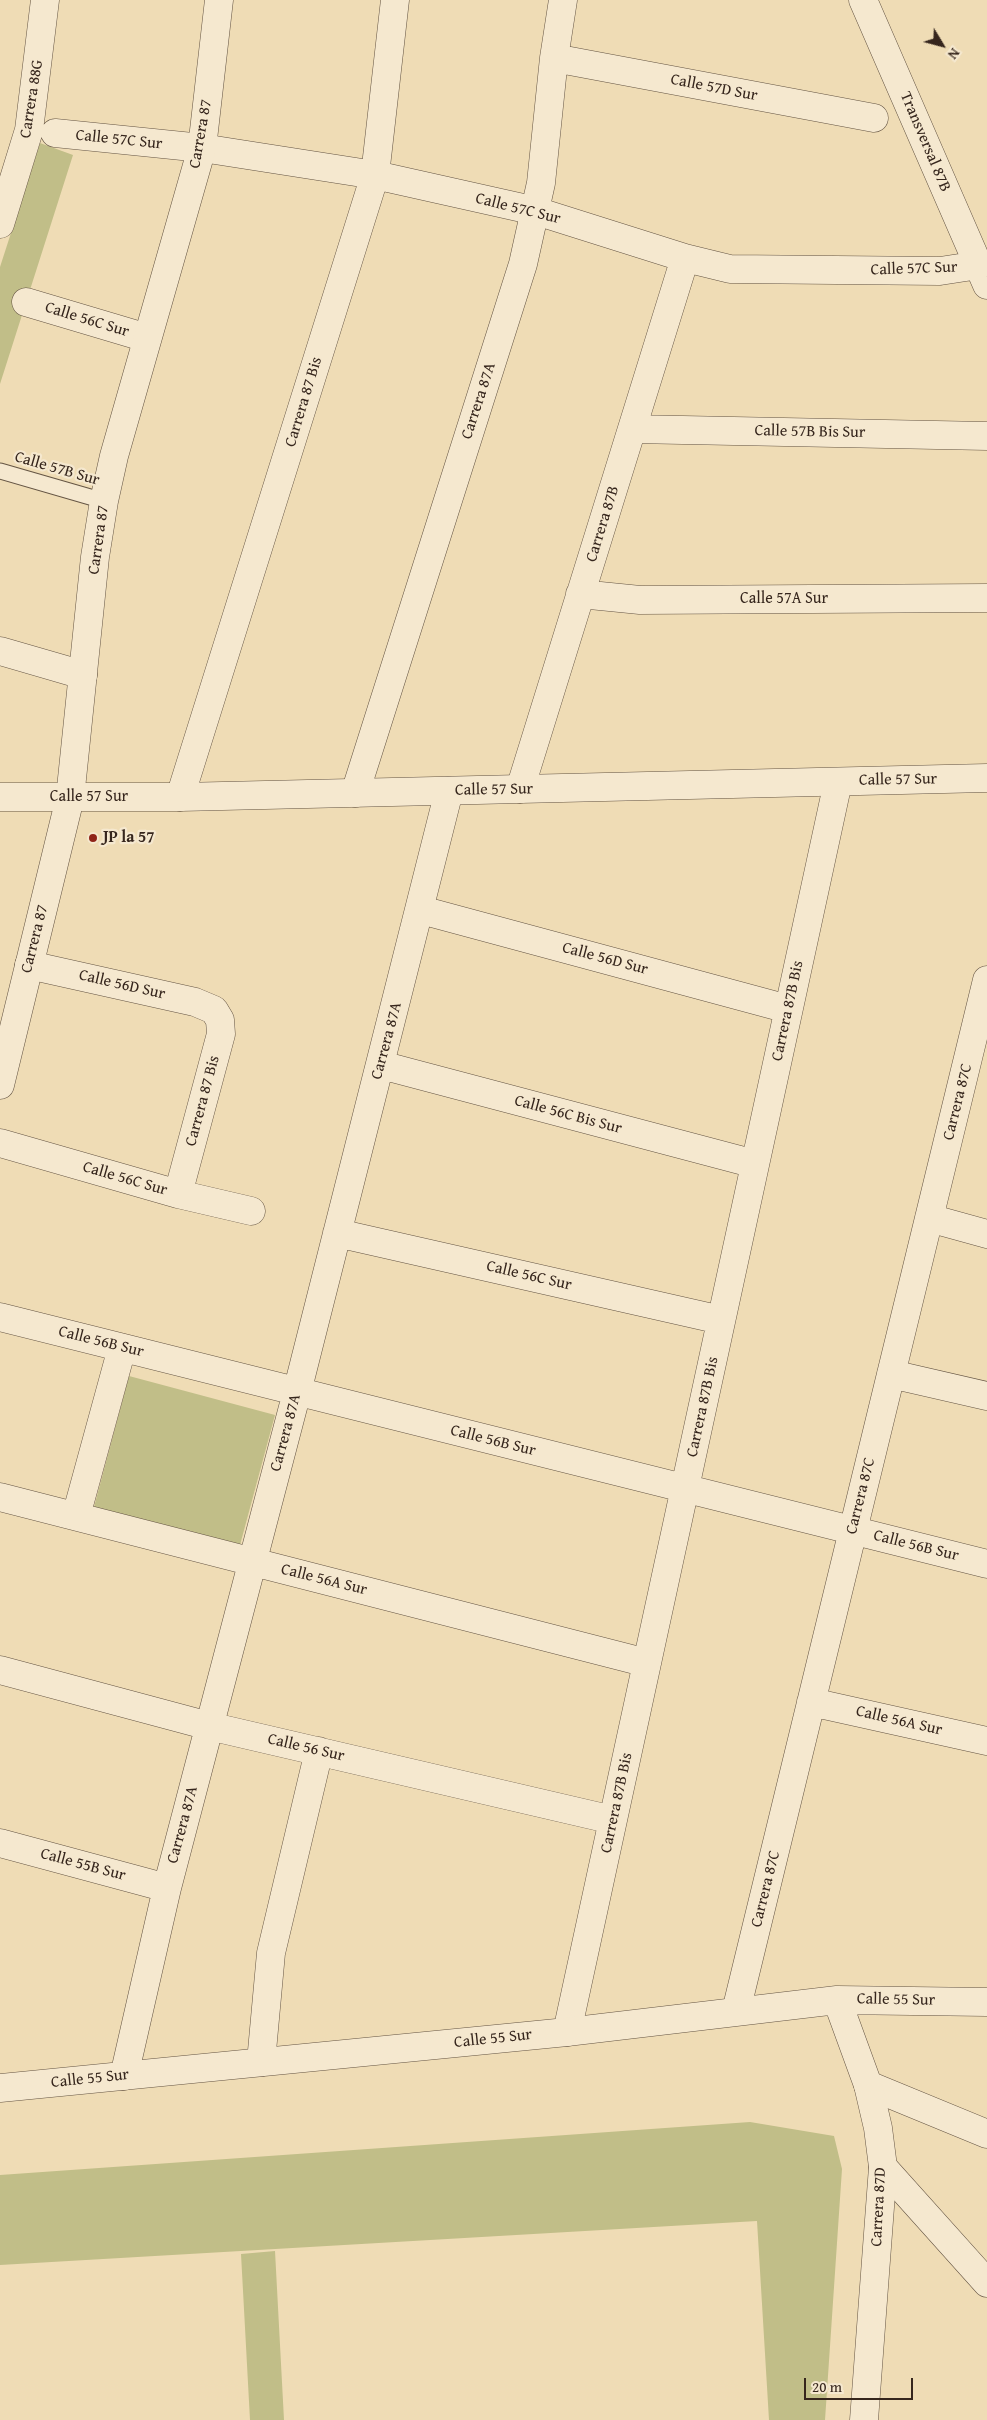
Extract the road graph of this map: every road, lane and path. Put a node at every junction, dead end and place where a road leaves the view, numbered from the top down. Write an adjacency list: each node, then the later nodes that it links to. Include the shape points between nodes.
1 (45, 0): 12 (street, Carrera 88G, via 30,130)
2 (219, 0): 9 (street, Carrera 87)
3 (395, 0): 10 (street, Carrera 87 Bis)
4 (563, 0): 6 (street, Carrera 87A)
5 (864, 0): 14 (street, Transversal 87B)
6 (554, 58): 7 (street, Calle 57D Sur); 11 (street, Carrera 87A)
7 (874, 118)
8 (56, 133): 9 (street, Calle 57C Sur)
9 (202, 148): 10 (street, Calle 57C Sur); 16 (street, Carrera 87)
10 (375, 175): 11 (street, Calle 57C Sur); 31 (street, Carrera 87 Bis)
11 (536, 211): 13 (street, Calle 57C Sur); 29 (street, Carrera 87A, via 523,264)
12 (0, 224)
13 (685, 258): 14 (street, Calle 57C Sur, via 730,269 940,271); 17 (street, Carrera 87B)
14 (983, 275)
15 (26, 302): 16 (street, Calle 56C Sur)
16 (147, 338): 20 (street, Carrera 87)
17 (632, 429): 18 (street, Calle 57B Bis Sur); 21 (street, Carrera 87B)
18 (987, 436)
19 (0, 471): 20 (lane, Calle 57B Sur)
20 (104, 500): 24 (street, Carrera 87)
21 (580, 594): 22 (street, Calle 57A Sur, via 640,600); 27 (street, Carrera 87B)
22 (987, 598)
23 (0, 651): 24 (street)
24 (83, 675): 32 (street, Carrera 87)
25 (987, 778): 26 (street, Calle 57 Sur)
26 (838, 782): 27 (street, Calle 57 Sur); 36 (street, Carrera 87B Bis)
27 (520, 789): 28 (street, Calle 57 Sur)
28 (450, 791): 29 (street, Calle 57 Sur); 33 (street, Carrera 87A)
29 (355, 793): 31 (street, Calle 57 Sur)
30 (0, 797): 32 (street, Calle 57 Sur)
31 (180, 797): 32 (street, Calle 57 Sur)
32 (70, 798): 34 (street, Carrera 87)
33 (421, 910): 36 (street, Calle 56D Sur); 39 (street, Carrera 87A)
34 (29, 965): 37 (street, Calle 56D Sur, via 195,1002); 40 (street, Carrera 87)
35 (987, 980): 38 (street, Carrera 87C)
36 (788, 1008): 42 (street, Carrera 87B Bis)
37 (214, 1010): 43 (street, Carrera 87 Bis, via 220,1020 221,1034)
38 (977, 1064): 45 (street, Carrera 87C)
39 (380, 1065): 42 (street, Calle 56C Bis Sur); 46 (street, Carrera 87A)
40 (0, 1085)
41 (0, 1143): 43 (street, Calle 56C Sur)
42 (755, 1164): 49 (street, Carrera 87B Bis)
43 (178, 1194): 44 (street, Calle 56C Sur)
44 (251, 1211)
45 (929, 1218): 47 (street); 51 (street, Carrera 87C)
46 (336, 1232): 49 (street, Calle 56C Sur); 52 (street, Carrera 87A)
47 (987, 1234)
48 (0, 1317): 50 (street, Calle 56B Sur)
49 (721, 1320): 54 (street, Carrera 87B Bis)
50 (122, 1348): 52 (street, Calle 56B Sur); 56 (street)
51 (891, 1374): 53 (street); 57 (street, Carrera 87C)
52 (297, 1392): 54 (street, Calle 56B Sur); 58 (street, Carrera 87A)
53 (987, 1396)
54 (685, 1488): 57 (street, Calle 56B Sur); 60 (street, Carrera 87B Bis)
55 (0, 1497): 56 (street, Calle 56A Sur)
56 (76, 1516): 58 (street, Calle 56A Sur)
57 (853, 1530): 59 (street, Calle 56B Sur); 62 (street, Carrera 87C)
58 (251, 1561): 60 (street, Calle 56A Sur); 63 (street, Carrera 87A)
59 (987, 1564)
60 (647, 1663): 66 (street, Carrera 87B Bis)
61 (0, 1670): 63 (street, Calle 56 Sur)
62 (811, 1702): 64 (street, Calle 56A Sur); 71 (street, Carrera 87C)
63 (209, 1726): 65 (street, Calle 56 Sur); 68 (street, Carrera 87A)
64 (987, 1741)
65 (319, 1752): 66 (street, Calle 56 Sur); 73 (street, via 271,1953)
66 (613, 1820): 72 (street, Carrera 87B Bis)
67 (0, 1843): 68 (street, Calle 55B Sur)
68 (167, 1888): 74 (street, Carrera 87A)
69 (837, 2000): 70 (street, Calle 55 Sur); 71 (street, Calle 55 Sur); 75 (street, Carrera 87D)
70 (987, 2002)
71 (736, 2011): 72 (street, Calle 55 Sur)
72 (567, 2032): 73 (street, Calle 55 Sur)
73 (261, 2062): 74 (street, Calle 55 Sur)
74 (124, 2076): 76 (street, Calle 55 Sur)
75 (868, 2085): 77 (street); 78 (street, Carrera 87D)
76 (0, 2088)
77 (987, 2134)
78 (883, 2167): 79 (street); 80 (street, Carrera 87D)
79 (987, 2283)
80 (864, 2420)

